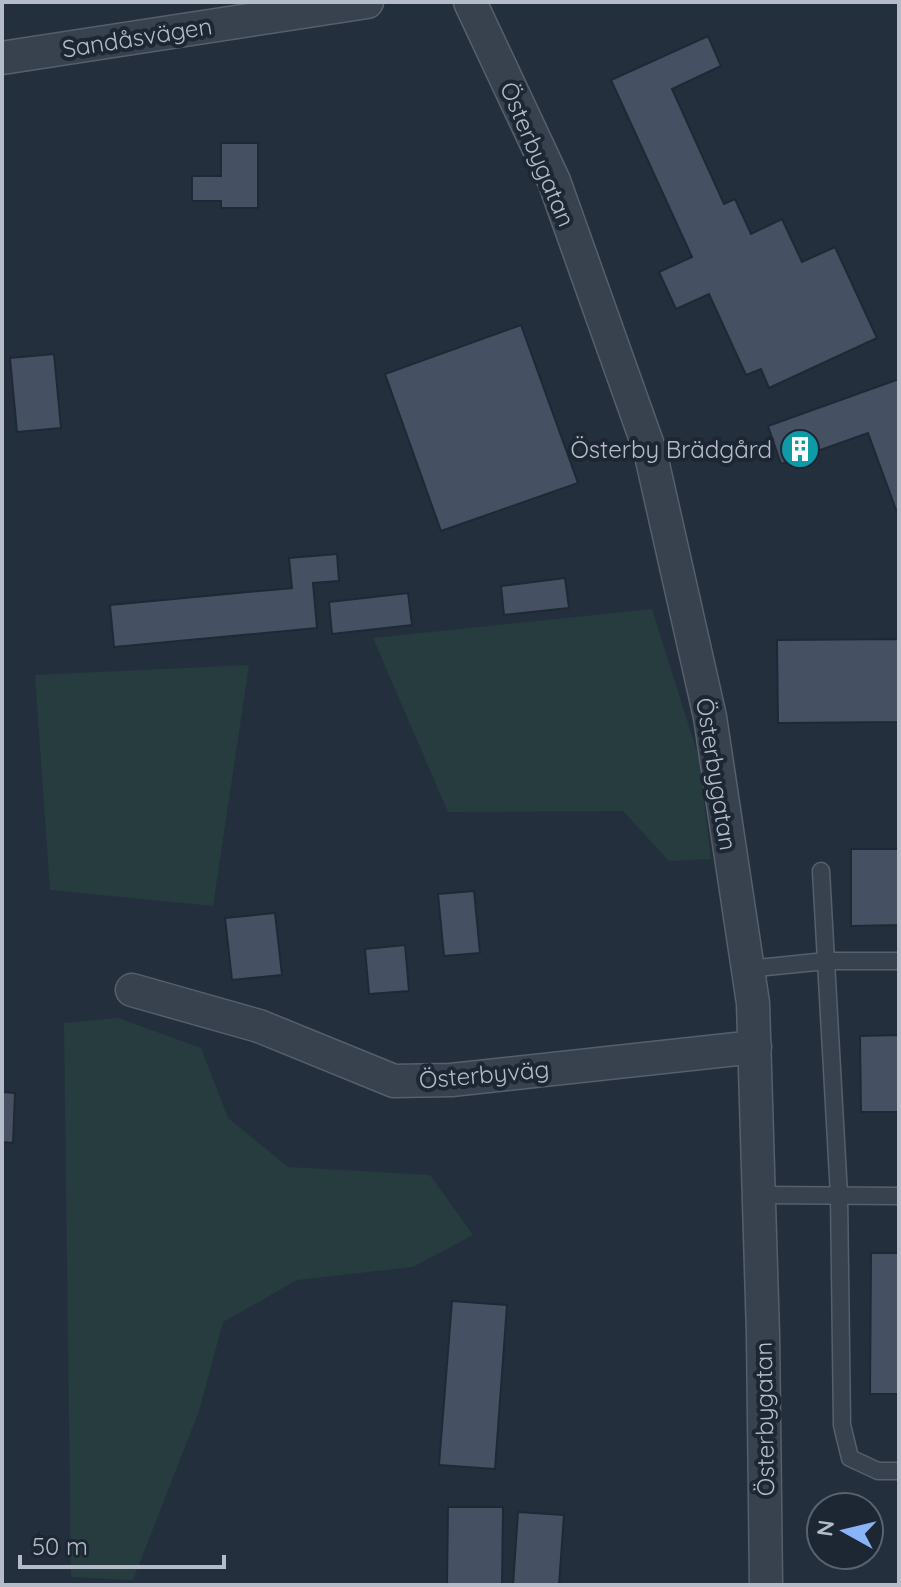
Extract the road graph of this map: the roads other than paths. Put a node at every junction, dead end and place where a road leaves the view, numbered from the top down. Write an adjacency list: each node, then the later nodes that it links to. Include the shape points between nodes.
1 (367, 2): 3 (street, Sandåsvägen)
2 (470, 2): 7 (street, Österbygatan, via 554,181 650,451 710,717)
3 (2, 58)
4 (821, 871): 5 (lane)
5 (826, 961): 6 (lane); 7 (lane); 11 (lane)
6 (899, 961)
7 (748, 969): 9 (street, Österbygatan)
8 (132, 990): 9 (street, Österbyväg, via 259,1026 394,1081 451,1080)
9 (755, 1047): 10 (street, Österbygatan)
10 (759, 1195): 11 (lane); 14 (street, Österbygatan)
11 (839, 1195): 12 (lane); 13 (lane, via 842,1425 850,1458 878,1471)
12 (899, 1196)
13 (899, 1471)
14 (766, 1585)

